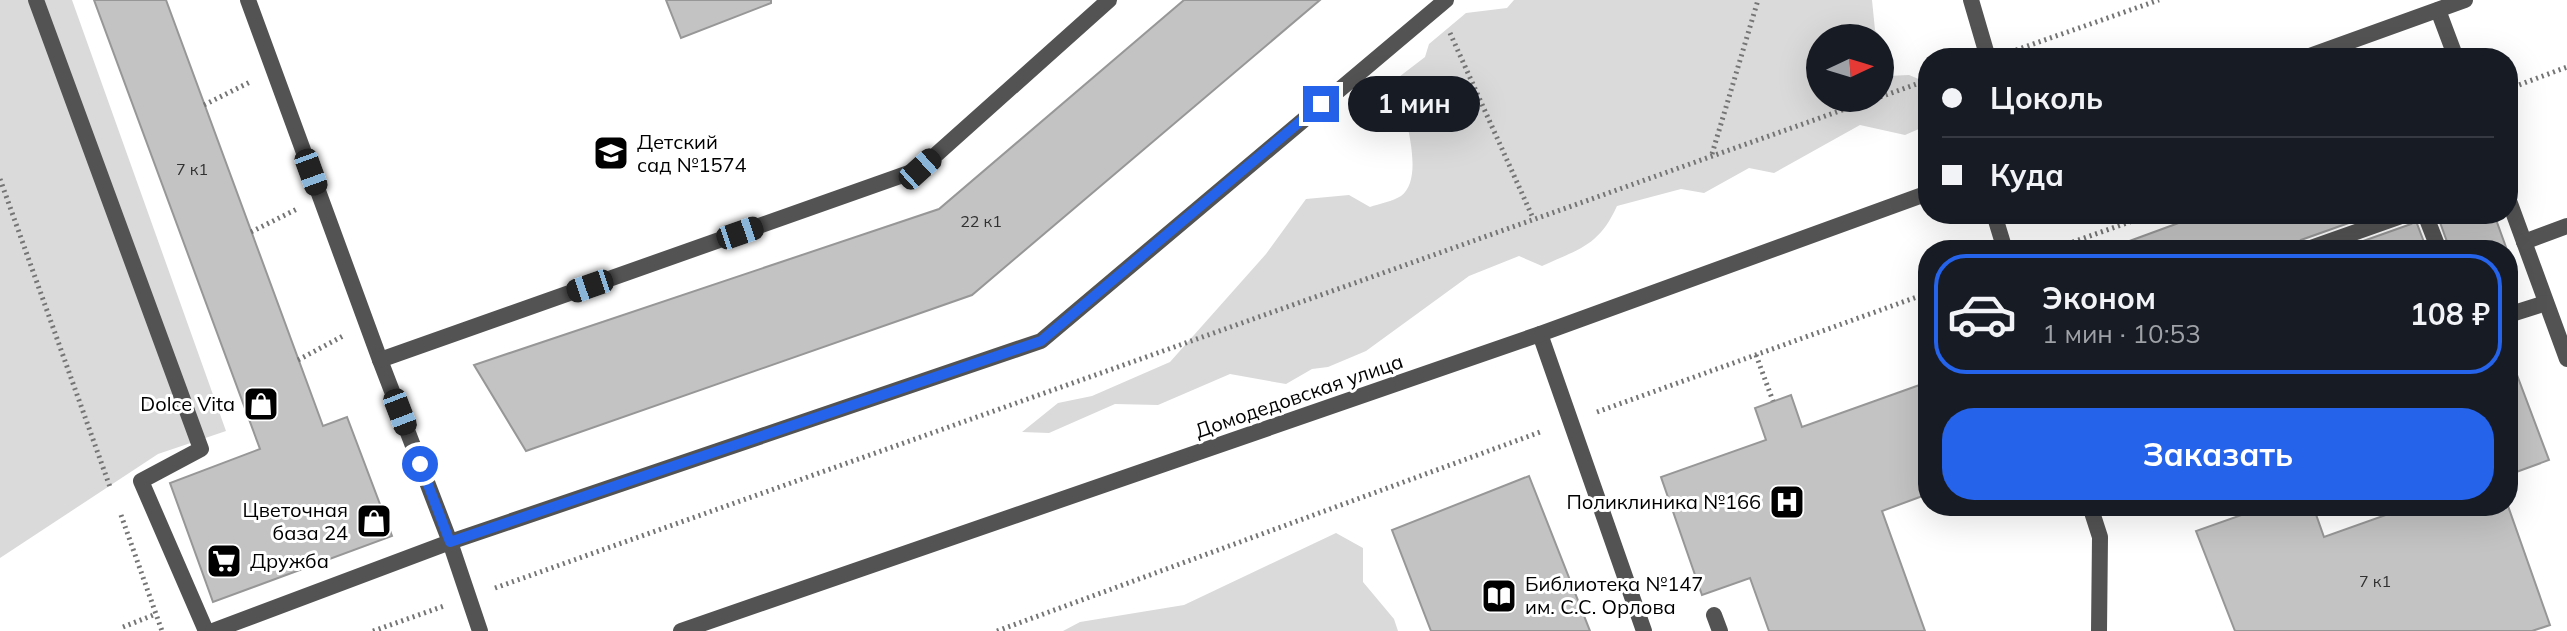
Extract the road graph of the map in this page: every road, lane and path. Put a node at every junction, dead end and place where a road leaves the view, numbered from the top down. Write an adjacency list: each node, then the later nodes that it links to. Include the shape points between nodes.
1 (36, 0): 53 (street, via 201,449 141,481)
2 (248, 0): 15 (street)
3 (1109, 0): 42 (street, via 920,169)
4 (1758, 0): 21 (path)
5 (1971, 0): 10 (street)
6 (2159, 0): 11 (path)
7 (2465, 0): 9 (street)
8 (1439, 2): 25 (path); 48 (street, via 1041,341)
9 (2438, 10): 12 (street); 13 (street)
10 (1985, 48)
11 (2020, 48)
12 (2332, 48)
13 (2452, 48)
14 (2567, 67): 17 (path)
15 (273, 70): 19 (path); 23 (street)
16 (1918, 83): 18 (path)
17 (2518, 85)
18 (1894, 92)
19 (204, 105)
20 (1834, 112): 21 (path)
21 (1712, 154): 25 (path)
22 (0, 179): 45 (path)
23 (320, 197): 30 (path); 37 (street)
24 (1918, 197): 38 (street, Домодедовская улица)
25 (1533, 218): 49 (path)
26 (2124, 224): 31 (path)
27 (2379, 224): 32 (street)
28 (2517, 224): 33 (street)
29 (2567, 226): 33 (street)
30 (251, 232)
31 (2078, 240)
32 (2333, 240)
33 (2524, 242): 35 (street)
34 (1918, 297): 39 (path)
35 (2546, 303): 36 (street); 40 (street)
36 (2518, 312)
37 (367, 324): 41 (path); 42 (street)
38 (1540, 334): 44 (street); 57 (street, Домодедовская улица)
39 (1756, 355): 43 (path); 44 (path)
40 (2567, 359)
41 (298, 360)
42 (380, 360): 48 (street)
43 (1773, 401)
44 (1571, 421): 58 (path); 59 (street)
45 (113, 494)
46 (118, 509): 50 (path)
47 (2093, 516): 60 (street, via 2100,537)
48 (450, 542): 49 (street); 54 (street)
49 (470, 596): 55 (path); 56 (street)
50 (156, 614): 51 (path); 52 (path)
51 (123, 627)
52 (162, 631)
53 (206, 631)
54 (213, 631)
55 (373, 631)
56 (480, 631)
57 (681, 631)
58 (997, 631)
59 (1644, 631)
60 (2099, 631)

